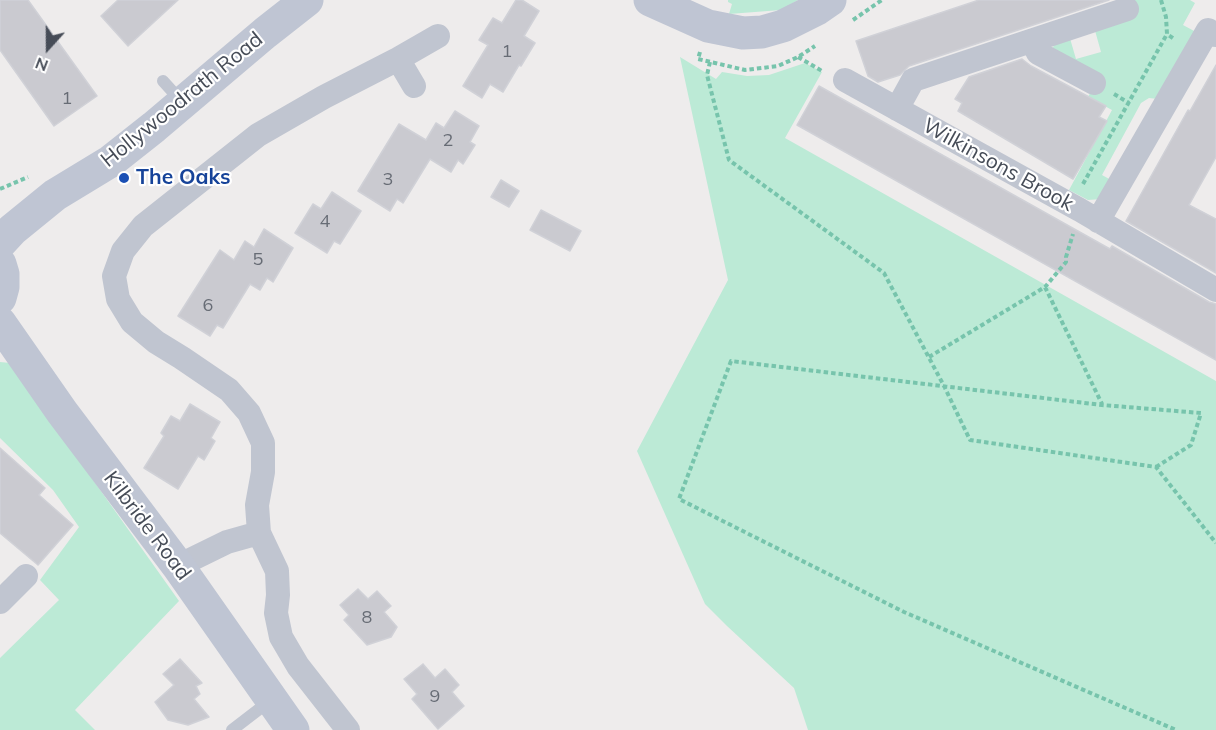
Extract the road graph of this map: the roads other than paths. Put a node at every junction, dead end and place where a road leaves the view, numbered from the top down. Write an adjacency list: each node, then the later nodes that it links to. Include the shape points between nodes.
1 (307, 0): 14 (main road, Hollywoodrath Road, via 265,33 173,92 154,127 111,161 55,195)
2 (650, 0): 3 (main road, via 708,26 743,33 783,27)
3 (830, 0)
4 (1127, 9): 7 (street, Wilkinsons Brook)
5 (1216, 35): 13 (street, Wilkinsons Brook, via 1208,30)
6 (438, 36): 8 (street)
7 (1032, 41): 10 (street, via 1038,53); 12 (street, Wilkinsons Brook, via 913,80)
8 (398, 59): 11 (street); 19 (street, via 258,135 143,226 123,251 114,276 118,299 132,322 229,390 249,413 263,443 257,505)
9 (845, 80): 12 (street, Wilkinsons Brook)
10 (1095, 83)
11 (414, 86)
12 (897, 109): 13 (street, Wilkinsons Brook)
13 (1098, 221): 16 (street, Wilkinsons Brook)
14 (0, 243)
15 (0, 264): 17 (main road)
16 (1216, 290)
17 (0, 298)
18 (0, 323): 20 (main road, Kilbride Road)
19 (259, 533): 20 (street, via 227,542); 26 (street, via 277,571 280,637)
20 (178, 566): 23 (main road, Kilbride Road)
21 (26, 576): 22 (street)
22 (2, 596)
23 (272, 700): 24 (lane); 25 (main road, Kilbride Road)
24 (232, 730)
25 (293, 730)
26 (348, 730)

